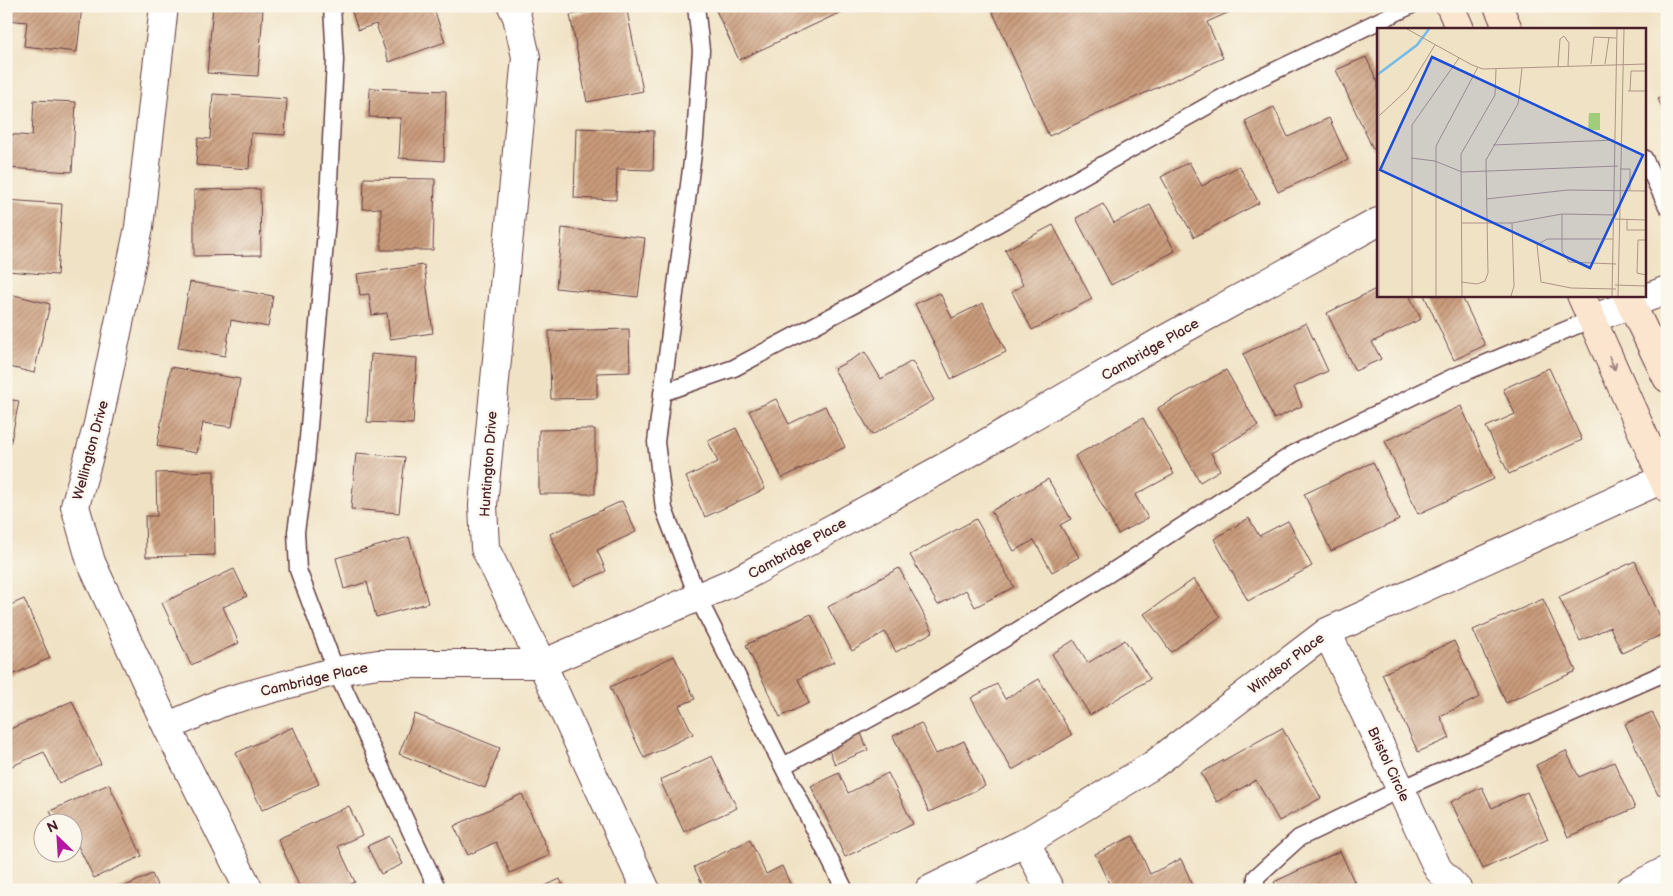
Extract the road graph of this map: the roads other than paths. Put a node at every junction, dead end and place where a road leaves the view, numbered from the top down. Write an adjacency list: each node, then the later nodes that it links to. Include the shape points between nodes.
1 (164, 6): 26 (street, Wellington Drive, via 139,226 98,424 75,506 91,562)
2 (332, 6): 24 (lane, via 335,60 327,220 306,461 296,532 298,570)
3 (512, 6): 23 (street, Huntington Drive, via 518,17 526,57 483,505 485,548)
4 (696, 6): 19 (lane, via 701,50 695,138)
5 (1410, 6): 19 (lane, via 1241,87 864,299 734,368)
6 (1450, 6): 8 (main road)
7 (1498, 6): 9 (main road)
8 (1460, 28)
9 (1508, 28)
10 (1646, 162): 11 (lane)
11 (1667, 206)
12 (1377, 223): 21 (street, Cambridge Place, via 944,468 740,580)
13 (1667, 290): 15 (street)
14 (1644, 296): 16 (street)
15 (1646, 296)
16 (1629, 300): 17 (street); 18 (main road)
17 (1587, 307): 20 (main road, one-way to 20); 27 (lane, via 1451,378 1293,454 918,693)
18 (1667, 378)
19 (662, 392): 21 (lane, via 656,442 664,509)
20 (1665, 481): 22 (street, Windsor Place)
21 (698, 598): 23 (street, Cambridge Place); 27 (lane)
22 (1327, 632): 28 (street, Bristol Circle); 29 (street, Windsor Place, via 1152,765)
23 (542, 664): 24 (street, Cambridge Place, via 378,664); 33 (street, Huntington Drive)
24 (336, 671): 26 (street, Cambridge Place, via 223,702); 32 (lane)
25 (1667, 672): 28 (lane)
26 (167, 727): 31 (street, Wellington Drive)
27 (783, 766): 34 (lane)
28 (1401, 789): 37 (lane, via 1299,838 1256,877); 38 (street, Bristol Circle, via 1438,869)
29 (1026, 842): 35 (street, Windsor Place); 36 (street)
30 (1667, 870): 39 (street)
31 (249, 890)
32 (438, 890)
33 (646, 890)
34 (845, 890)
35 (929, 890)
36 (1050, 890)
37 (1256, 890)
38 (1458, 890)
39 (1629, 890)

